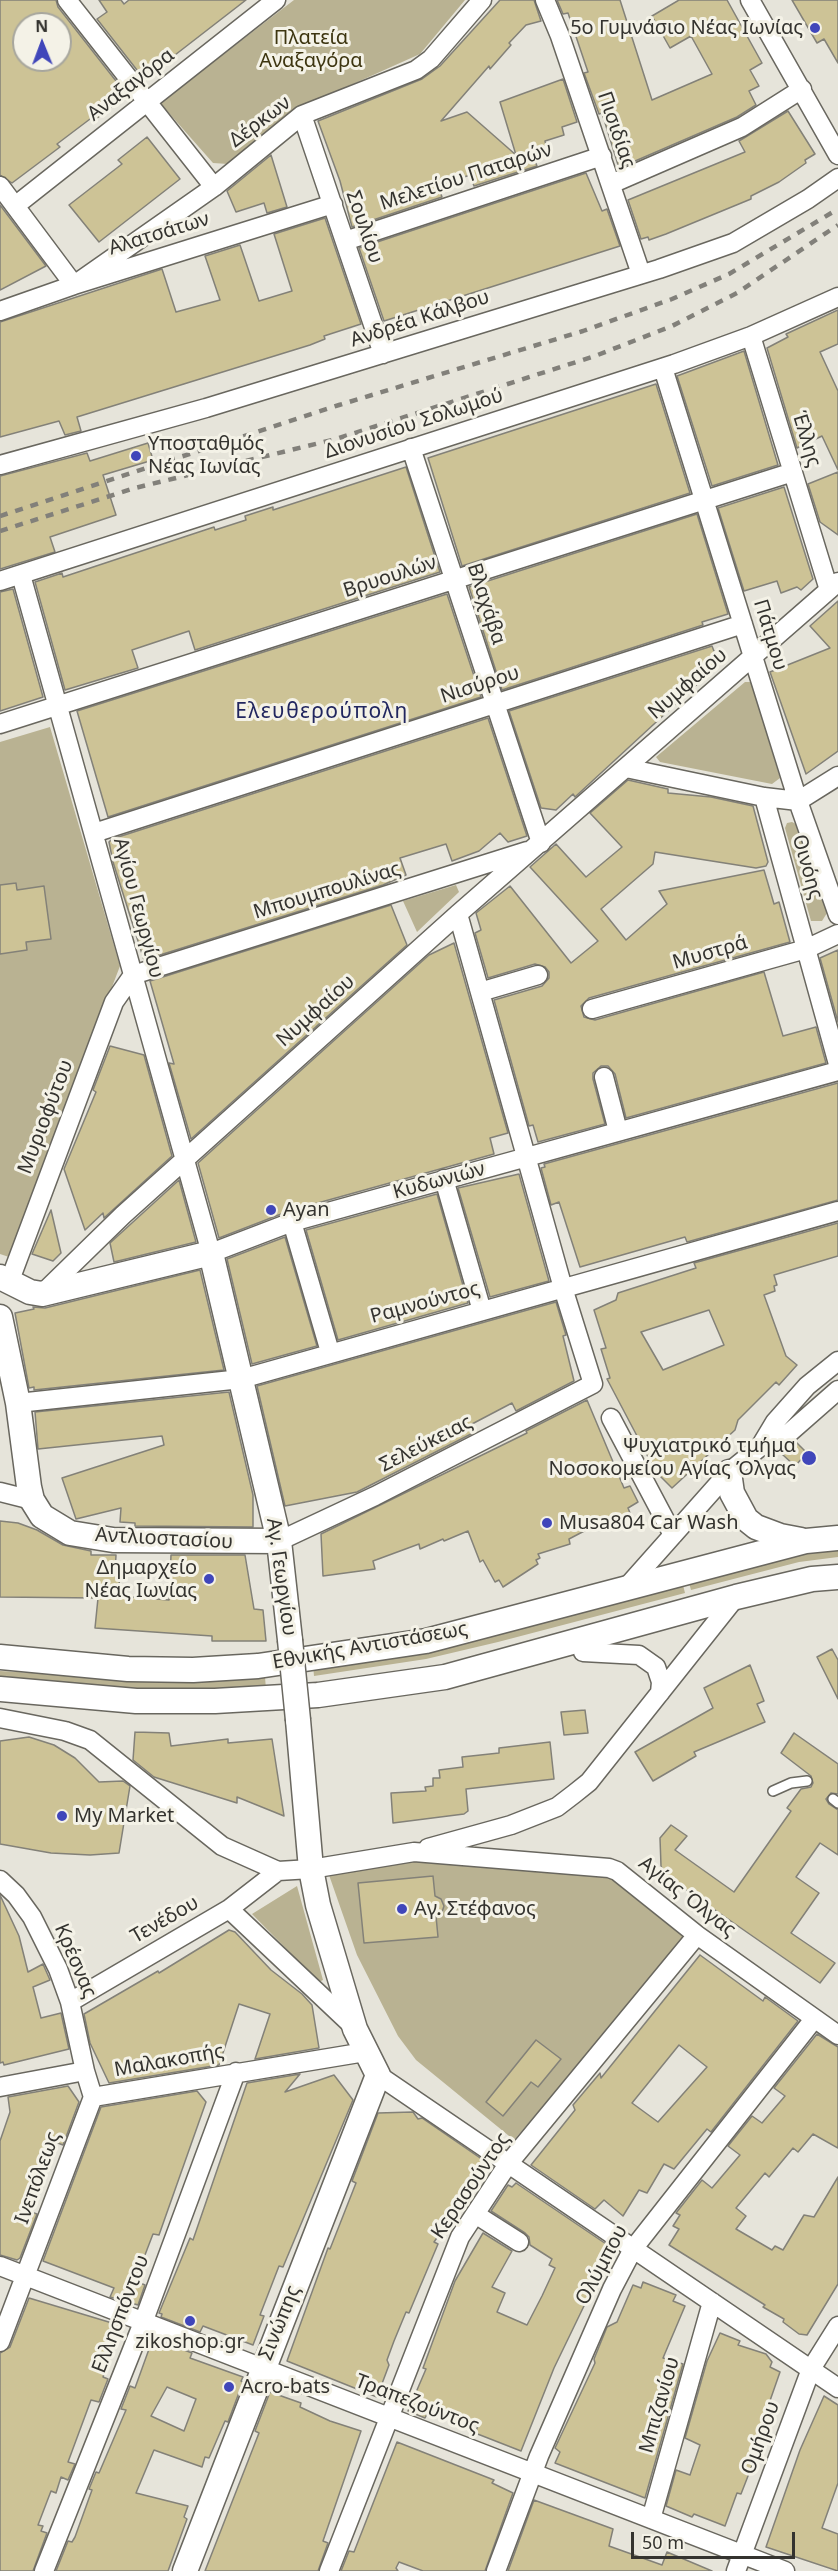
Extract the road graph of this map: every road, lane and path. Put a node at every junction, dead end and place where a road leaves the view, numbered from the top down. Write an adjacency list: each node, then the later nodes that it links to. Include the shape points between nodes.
1 (67, 0): 7 (street)
2 (276, 0): 7 (street, Αναξαγόρα)
3 (482, 0): 8 (street, Δέρκων, via 431,59 416,70)
4 (545, 0): 10 (street, Πισιδίας)
5 (750, 0): 6 (street)
6 (802, 89): 9 (street); 12 (street, via 742,127)
7 (147, 102): 14 (street); 16 (street, Αναξαγόρα)
8 (302, 115): 14 (street, Δέρκων); 15 (street, Σουλίου)
9 (838, 155)
10 (602, 156): 12 (street, Πισιδίας); 17 (street, Μελετίου Παταρών)
11 (838, 178): 18 (street, Ανδρέα Κάλβου, via 733,243)
12 (610, 184): 18 (street, Πισιδίας)
13 (0, 186): 16 (street)
14 (214, 187): 19 (street, Δέρκων)
15 (333, 204): 17 (street, Σουλίου); 19 (street, Αλατσάτων)
16 (15, 206): 19 (street)
17 (345, 241): 23 (street, Σουλίου)
18 (641, 274): 23 (street, Ανδρέα Κάλβου)
19 (74, 285): 21 (street, Αλατσάτων)
20 (838, 297): 22 (street, Διονυσίου Σολωμού)
21 (0, 311)
22 (751, 336): 24 (street, Διονυσίου Σολωμού); 27 (street, Έλλης)
23 (383, 354): 26 (street, Ανδρέα Κάλβου)
24 (663, 368): 25 (street, Διονυσίου Σολωμού); 28 (street, Πάτμου)
25 (411, 448): 29 (street, Διονυσίου Σολωμού); 30 (street, Βλαχάβα)
26 (0, 465)
27 (793, 472): 28 (street, Βρυουλών); 32 (street, Έλλης)
28 (704, 500): 30 (street, Βρυουλών); 33 (street, Πάτμου)
29 (21, 575): 31 (street, Διονυσίου Σολωμού); 36 (street, Αγίου Γεωργίου)
30 (455, 580): 35 (street, Βλαχάβα); 36 (street, Βρυουλών)
31 (0, 582)
32 (834, 586): 34 (street, Νυμφαίου)
33 (743, 624): 34 (street, Πάτμου); 35 (street, Νισύρου)
34 (753, 657): 38 (street, Νυμφαίου); 41 (street, Πάτμου)
35 (495, 704): 42 (street, Νισύρου); 43 (street, Βλαχάβα)
36 (58, 706): 37 (street, Βρυουλών); 42 (street, Αγίου Γεωργίου)
37 (0, 724)
38 (626, 768): 40 (street); 43 (street, Νυμφαίου)
39 (838, 776): 41 (street)
40 (764, 797): 41 (street); 47 (street, Οινόης)
41 (798, 801): 45 (street, Πάτμου)
42 (94, 833): 48 (street, Αγίου Γεωργίου)
43 (538, 846): 44 (street, Νυμφαίου); 48 (street, Μπουμπουλίνας)
44 (458, 914): 50 (street); 57 (street, Νυμφαίου)
45 (838, 915)
46 (838, 934): 47 (street, Μυστρά)
47 (806, 949): 51 (street, Μυστρά); 52 (street, Οινόης)
48 (133, 975): 57 (street, Αγίου Γεωργίου); 62 (street, Μυριοφύτου, via 114,1002)
49 (538, 975): 50 (street)
50 (480, 992): 56 (street)
51 (592, 1009)
52 (838, 1064)
53 (838, 1071): 55 (street, Κυδωνιών)
54 (604, 1077): 55 (street)
55 (618, 1131): 56 (street, Κυδωνιών)
56 (526, 1157): 58 (street, Κυδωνιών); 63 (street)
57 (185, 1159): 61 (street, Αγίου Γεωργίου); 64 (street, Νυμφαίου)
58 (444, 1179): 60 (street, Κυδωνιών); 65 (street)
59 (838, 1211): 63 (street, Ραμνούντος)
60 (292, 1222): 61 (street, Κυδωνιών); 67 (street)
61 (211, 1253): 64 (street, Κυδωνιών); 69 (street, Αγ. Γεωργίου)
62 (5, 1278): 64 (street); 66 (street)
63 (563, 1288): 65 (street, Ραμνούντος); 79 (street, Σελεύκειας, via 593,1384)
64 (42, 1294)
65 (482, 1311): 67 (street, Ραμνούντος)
66 (0, 1315): 71 (street)
67 (330, 1352): 69 (street, Ραμνούντος)
68 (838, 1361): 73 (street, via 807,1386 774,1422)
69 (241, 1379): 71 (street, Ραμνούντος); 79 (street, Αγ. Γεωργίου)
70 (838, 1390): 73 (street, via 789,1433)
71 (18, 1403): 76 (street)
72 (611, 1418): 77 (street)
73 (760, 1447): 74 (street)
74 (729, 1472): 77 (street); 80 (street, via 732,1493 746,1519 780,1536)
75 (0, 1492): 76 (street)
76 (32, 1500): 79 (street, Αντλιοστασίου, via 42,1516 63,1529 113,1540)
77 (673, 1535): 82 (street)
78 (838, 1538): 80 (street, Εθνικής Αντιστάσεως)
79 (279, 1541): 92 (street, Αγ. Γεωργίου, bridge)
80 (806, 1541): 82 (street, Εθνικής Αντιστάσεως)
81 (838, 1577): 83 (street, Εθνικής Αντιστάσεως, via 812,1579)
82 (625, 1589): 85 (street, Εθνικής Αντιστάσεως, via 426,1641 258,1666 128,1669)
83 (736, 1597): 86 (street, Εθνικής Αντιστάσεως, via 445,1677 318,1695 136,1701); 87 (street, Αγίας Όλγας)
84 (583, 1652): 87 (street, via 639,1655 656,1667)
85 (0, 1657)
86 (0, 1689)
87 (660, 1693): 91 (street, Αγίας Όλγας, via 589,1782 557,1807 511,1826)
88 (0, 1718): 93 (street, via 90,1740 222,1846)
89 (807, 1781): 90 (lane)
90 (773, 1791)
91 (414, 1852): 92 (street, Αγίας Όλγας); 96 (street, Αγίας Όλγας, via 609,1868)
92 (311, 1869): 93 (street, Αγίας Όλγας); 99 (street, Αγ. Γεωργίου, via 318,1905)
93 (278, 1871): 95 (street, Τενέδου)
94 (0, 1880): 97 (street, Κρέσνας, via 32,1917)
95 (229, 1909): 97 (street, Τενέδου); 99 (street)
96 (697, 1935): 98 (street, Αγίας Όλγας); 107 (street, Κερασούντος)
97 (70, 2002): 102 (street, Κρέσνας)
98 (814, 2019): 100 (street, Αγίας Όλγας); 110 (street, Ολύμπου)
99 (356, 2029): 101 (street, Αγ. Γεωργίου)
100 (838, 2035)
101 (365, 2052): 103 (street, Μαλακοπής); 104 (street, Αγ. Γεωργίου)
102 (85, 2071): 105 (street, Μαλακοπής); 106 (street, Μαλακοπής)
103 (236, 2072): 106 (street, Μαλακοπής); 114 (street, Ελλησπόντου)
104 (378, 2075): 107 (street); 117 (street, Σινώπης)
105 (0, 2087)
106 (93, 2097): 112 (street, Ινεπόλεως)
107 (508, 2164): 108 (street, Κερασούντος); 110 (street)
108 (475, 2214): 109 (street); 120 (street, Κερασούντος, via 441,2280)
109 (519, 2242)
110 (633, 2248): 113 (street); 121 (street, Ολύμπου)
111 (0, 2266): 112 (street, Τραπεζούντος)
112 (26, 2275): 114 (street, Τραπεζούντος); 116 (street, Ινεπόλεως)
113 (712, 2302): 118 (street); 122 (street, Μπιζανίου)
114 (144, 2320): 117 (street, Τραπεζούντος); 124 (street, Ελλησπόντου)
115 (838, 2326): 118 (street, Ομήρου)
116 (0, 2342)
117 (262, 2368): 120 (street, Τραπεζούντος); 125 (street, Σινώπης)
118 (811, 2369): 119 (street); 123 (street, Ομήρου)
119 (838, 2388)
120 (388, 2417): 121 (street, Τραπεζούντος); 126 (street, Κερασούντος)
121 (532, 2473): 122 (street, Τραπεζούντος); 127 (street, Ολύμπου)
122 (651, 2519): 123 (street, Τραπεζούντος)
123 (739, 2563): 128 (street, Τραπεζούντος)
124 (44, 2571)
125 (185, 2571)
126 (329, 2571)
127 (496, 2571)
128 (785, 2571)

